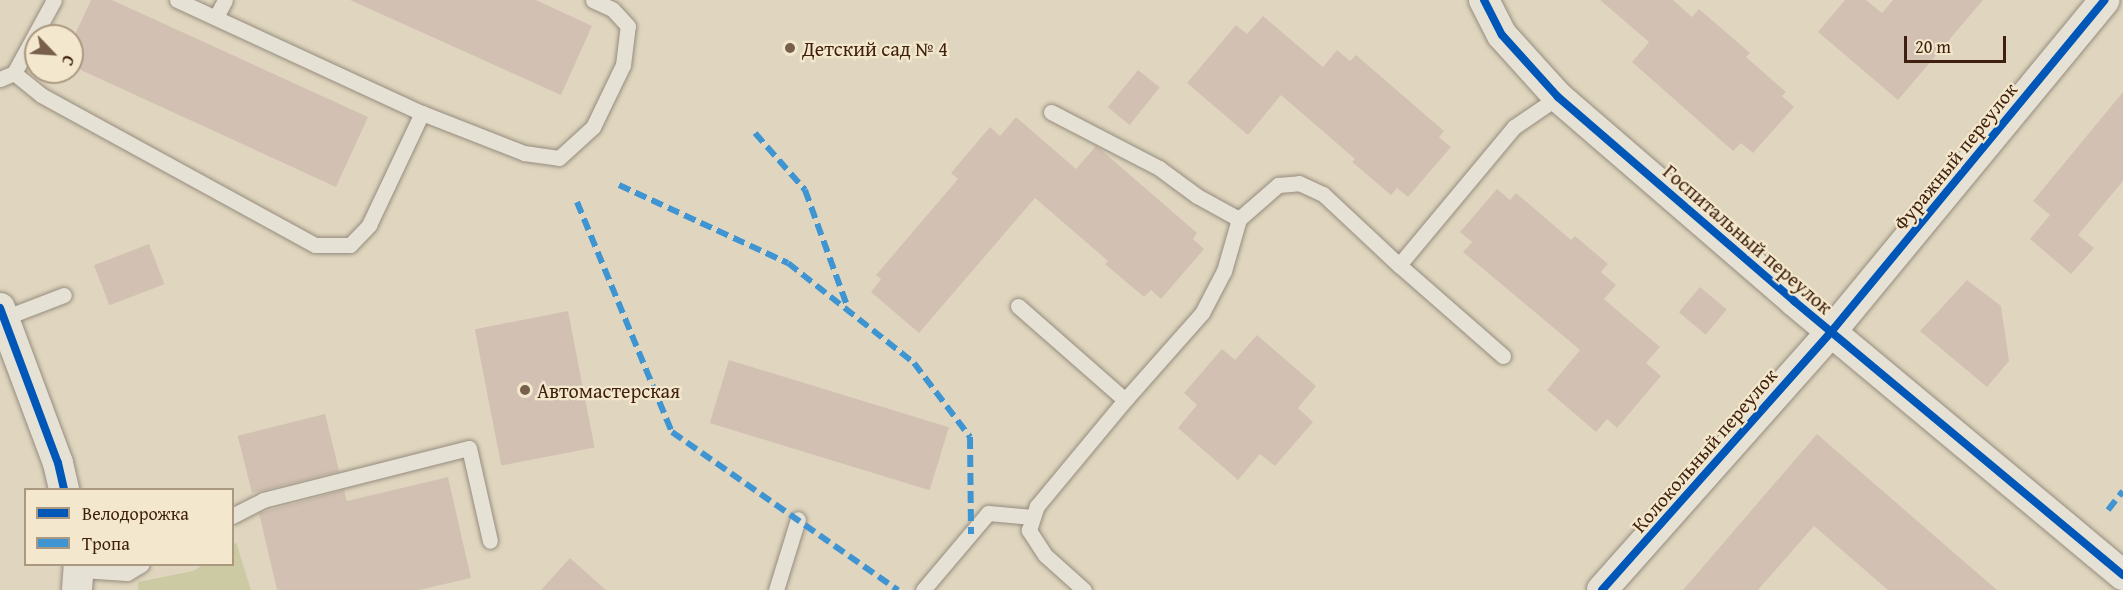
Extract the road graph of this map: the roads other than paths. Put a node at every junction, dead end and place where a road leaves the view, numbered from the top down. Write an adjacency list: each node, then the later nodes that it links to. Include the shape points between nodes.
1 (54, 0): 8 (lane)
2 (177, 0): 7 (lane)
3 (225, 0): 7 (lane)
4 (593, 0): 11 (lane, via 612,9 628,26 623,65 594,127 559,158 524,153)
5 (1484, 0): 9 (street, Госпитальный переулок, via 1502,34)
6 (2105, 0): 17 (street, Фуражный переулок)
7 (216, 17): 11 (lane)
8 (7, 76): 11 (lane, via 315,245 350,245 369,225)
9 (1558, 97): 13 (lane, via 1514,128); 17 (street, Госпитальный переулок)
10 (1051, 112): 12 (lane, via 1159,168 1197,196)
11 (423, 113)
12 (1239, 219): 13 (lane, via 1278,185 1299,183 1323,194); 19 (lane, via 1224,271 1202,313)
13 (1399, 265): 18 (lane)
14 (64, 295): 16 (lane)
15 (1018, 306): 19 (lane)
16 (2, 313): 20 (street)
17 (1831, 332): 27 (street, Госпитальный переулок); 31 (street, Колокольный переулок)
18 (1503, 356)
19 (1125, 400): 22 (lane, via 1037,506)
20 (64, 488)
21 (234, 515): 24 (lane, via 263,500 469,448)
22 (1033, 517): 29 (lane, via 988,513); 30 (lane, via 1029,530 1045,555)
23 (798, 519): 28 (lane)
24 (490, 541)
25 (139, 566): 26 (lane, via 128,573)
26 (79, 575)
27 (2123, 575)
28 (776, 590)
29 (923, 590)
30 (1084, 590)
31 (1602, 590)

